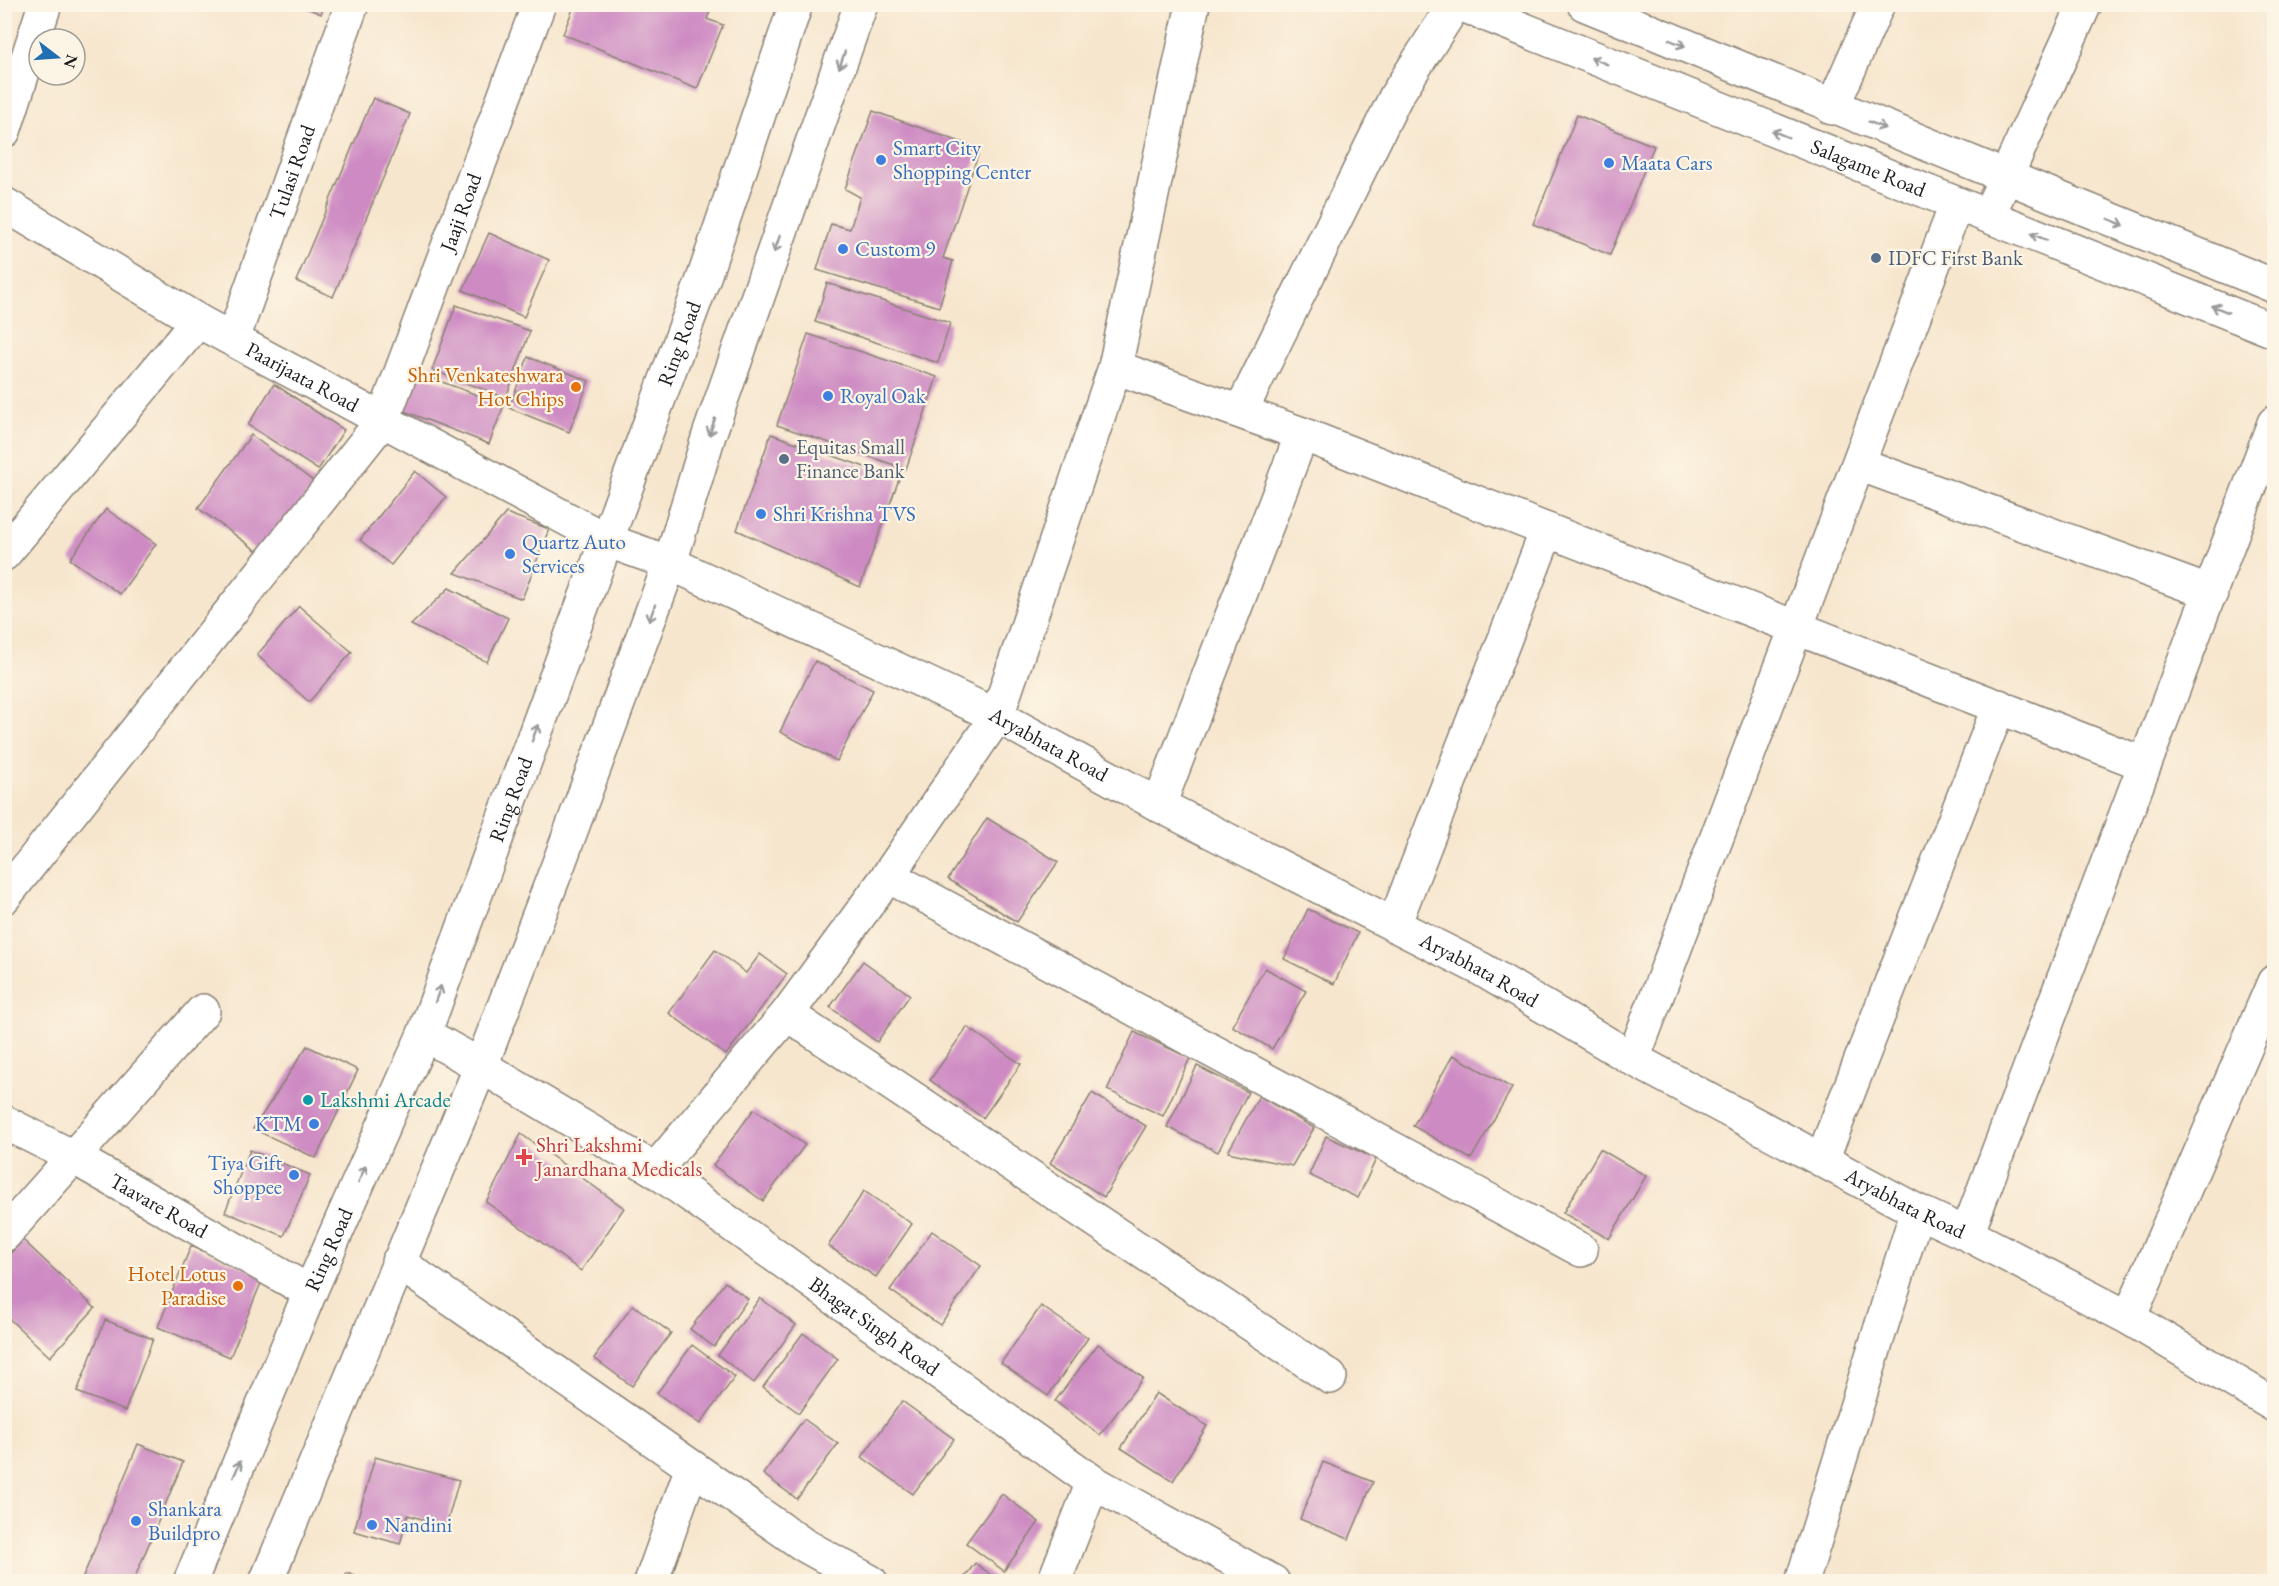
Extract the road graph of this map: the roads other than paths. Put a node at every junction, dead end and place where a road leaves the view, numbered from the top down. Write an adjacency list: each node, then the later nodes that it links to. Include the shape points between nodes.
1 (45, 4): 13 (street)
2 (352, 4): 21 (street, Tulasi Road)
3 (539, 4): 24 (street, Jaaji Road)
4 (796, 4): 29 (street, Ring Road, via 705,274)
5 (861, 4): 31 (street, one-way to 31, via 709,435)
6 (1193, 4): 22 (street)
7 (1455, 4): 23 (street, via 1396,96)
8 (1460, 4): 16 (street, Salagame Road, one-way to 8)
9 (1584, 4): 12 (street, one-way to 12)
10 (1878, 4): 12 (street)
11 (2085, 4): 14 (street)
12 (1832, 108): 14 (street, one-way to 14)
13 (4, 131)
14 (2006, 177): 17 (street); 18 (street, one-way to 18)
15 (4, 204): 19 (street, Paarijaata Road)
16 (1956, 205): 17 (street, Salagame Road); 27 (street)
17 (1988, 216): 20 (street, Salagame Road, one-way to 17)
18 (2274, 286)
19 (198, 321): 21 (street, Paarijaata Road); 30 (street)
20 (2274, 331)
21 (233, 339): 24 (street, Paarijaata Road)
22 (1116, 367): 23 (street); 35 (street)
23 (1241, 411): 26 (street)
24 (383, 420): 29 (street, Paarijaata Road); 39 (street, Jaaji Road)
25 (2274, 423): 32 (street)
26 (1302, 434): 28 (street); 37 (street)
27 (1859, 464): 32 (street); 33 (street)
28 (1548, 530): 33 (street); 40 (street)
29 (606, 540): 31 (street, Paarijaata Road); 44 (street, Ring Road, one-way to 29)
30 (4, 554)
31 (670, 563): 35 (street, Aryabhata Road); 46 (street, one-way to 46)
32 (2211, 593): 36 (street)
33 (1797, 626): 34 (street); 45 (street)
34 (1999, 706): 36 (street); 49 (street)
35 (997, 716): 37 (street, Aryabhata Road); 38 (street)
36 (2144, 764): 52 (street)
37 (1159, 805): 40 (street, Aryabhata Road)
38 (888, 876): 43 (street); 54 (street)
39 (4, 897)
40 (1394, 925): 45 (street, Aryabhata Road, via 1481,969)
41 (2274, 982): 57 (street)
42 (203, 1011): 48 (street)
43 (787, 1014): 50 (street); 58 (street)
44 (424, 1034): 46 (street, Bhagat Singh Road); 56 (street, Ring Road, one-way to 44)
45 (1633, 1059): 49 (street, Aryabhata Road)
46 (480, 1066): 50 (street, Bhagat Singh Road); 55 (street)
47 (4, 1122): 48 (street, Taavare Road)
48 (73, 1157): 53 (street); 56 (street, Taavare Road)
49 (1822, 1160): 51 (street, Aryabhata Road)
50 (655, 1170): 61 (street, Bhagat Singh Road)
51 (1917, 1212): 52 (street, Aryabhata Road); 69 (street)
52 (1967, 1234): 57 (street, Aryabhata Road)
53 (4, 1235)
54 (1581, 1250)
55 (398, 1262): 60 (street); 65 (street)
56 (310, 1292): 64 (street, Ring Road, one-way to 56)
57 (2129, 1318): 59 (street, Aryabhata Road)
58 (1330, 1377)
59 (2274, 1405)
60 (692, 1467): 62 (street); 66 (street)
61 (1093, 1482): 63 (street, Bhagat Singh Road); 68 (street)
62 (840, 1574): 67 (street)
63 (1264, 1579)
64 (190, 1581)
65 (266, 1581)
66 (651, 1581)
67 (871, 1581)
68 (1054, 1581)
69 (1802, 1581)

